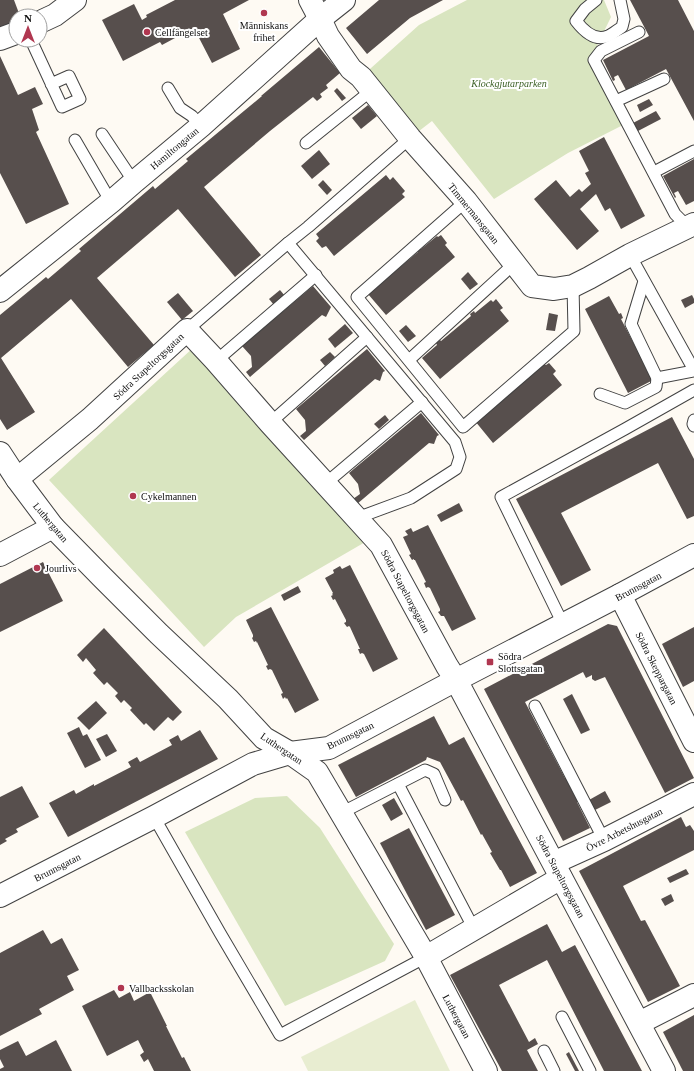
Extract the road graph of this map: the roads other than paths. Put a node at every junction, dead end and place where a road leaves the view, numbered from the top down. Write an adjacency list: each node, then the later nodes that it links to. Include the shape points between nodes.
1 (75, 0): 6 (street)
2 (310, 0): 7 (street, Timmermansgatan)
3 (344, 0): 7 (street, Hamiltongatan)
4 (596, 0): 8 (lane, via 585,8 576,21 582,29 595,37 606,37)
5 (620, 0): 8 (lane, via 624,19)
6 (48, 18)
7 (320, 19): 15 (street, Timmermansgatan, via 347,64); 17 (street, Hamiltongatan)
8 (622, 27): 10 (lane)
9 (639, 32): 10 (lane)
10 (626, 38): 16 (lane, via 602,51 594,60)
11 (35, 48): 13 (lane)
12 (664, 79): 16 (lane)
13 (51, 84)
14 (168, 88): 17 (lane, via 180,108)
15 (372, 90): 19 (street, Timmermansgatan); 21 (lane)
16 (616, 101): 23 (lane)
17 (201, 126): 24 (street, Hamiltongatan)
18 (102, 134): 24 (lane)
19 (410, 138): 25 (street, Timmermansgatan); 28 (lane)
20 (75, 140): 26 (lane)
21 (306, 142)
22 (694, 151): 23 (lane)
23 (654, 172): 27 (lane, via 675,214)
24 (134, 182): 26 (street, Hamiltongatan)
25 (466, 201): 30 (street, Timmermansgatan); 37 (lane, via 357,297)
26 (111, 202): 34 (street, Hamiltongatan)
27 (691, 226): 29 (street, Timmermansgatan)
28 (288, 243): 31 (lane); 35 (lane)
29 (630, 255): 32 (lane); 33 (street, Timmermansgatan)
30 (515, 263): 33 (street, Timmermansgatan, via 532,286 554,289); 37 (lane)
31 (316, 275): 36 (lane); 38 (lane)
32 (644, 280): 39 (lane); 40 (lane, via 630,324)
33 (572, 286): 37 (lane, via 574,330 464,427)
34 (0, 291)
35 (187, 330): 38 (street, Södra Stapeltorgsgatan); 48 (street, Södra Stapeltorgsgatan, via 90,419)
36 (367, 337): 43 (lane); 45 (lane)
37 (409, 360)
38 (216, 361): 45 (street, Södra Stapeltorgsgatan)
39 (694, 371): 40 (lane)
40 (657, 378): 42 (lane, via 656,387 625,403)
41 (694, 390): 55 (lane, via 501,497)
42 (600, 394)
43 (422, 402): 49 (lane); 50 (lane, via 454,442 460,457 456,469 411,498)
44 (694, 420): 46 (lane)
45 (270, 423): 49 (street, Södra Stapeltorgsgatan)
46 (694, 426)
47 (0, 452): 48 (street, Luthergatan)
48 (17, 479): 51 (street, Luthergatan)
49 (325, 484): 50 (street, Södra Stapeltorgsgatan)
50 (356, 518): 56 (street, Södra Stapeltorgsgatan, via 381,545)
51 (53, 527): 52 (street); 59 (street, Luthergatan, via 228,699 264,738)
52 (0, 555)
53 (694, 555): 54 (street, Brunnsgatan)
54 (620, 595): 55 (street, Brunnsgatan); 58 (street, Södra Skeppargatan)
55 (563, 624): 56 (street, Brunnsgatan)
56 (456, 680): 59 (street, Brunnsgatan, via 329,748); 66 (street, Södra Stapeltorgsgatan)
57 (535, 706): 65 (lane)
58 (694, 741)
59 (290, 753): 63 (street, Luthergatan, via 316,772); 64 (street, Brunnsgatan, via 253,764)
60 (398, 784): 62 (lane, via 425,770 434,774); 63 (lane); 68 (lane)
61 (694, 794): 65 (street, Övre Arbetshusgatan)
62 (445, 800)
63 (341, 813): 69 (street, Luthergatan)
64 (154, 817): 67 (street, Brunnsgatan); 69 (lane, via 280,1035)
65 (604, 840): 66 (street, Övre Arbetshusgatan, via 562,859)
66 (558, 871): 68 (street, Övre Arbetshusgatan); 72 (street, Södra Stapeltorgsgatan)
67 (0, 896)
68 (474, 929): 69 (street, Övre Arbetshusgatan)
69 (426, 957): 74 (street, Luthergatan)
70 (694, 995): 72 (street)
71 (562, 1017): 76 (lane)
72 (639, 1023): 77 (street, Södra Stapeltorgsgatan)
73 (544, 1052): 75 (lane)
74 (486, 1071)
75 (554, 1071)
76 (590, 1071)
77 (664, 1071)

